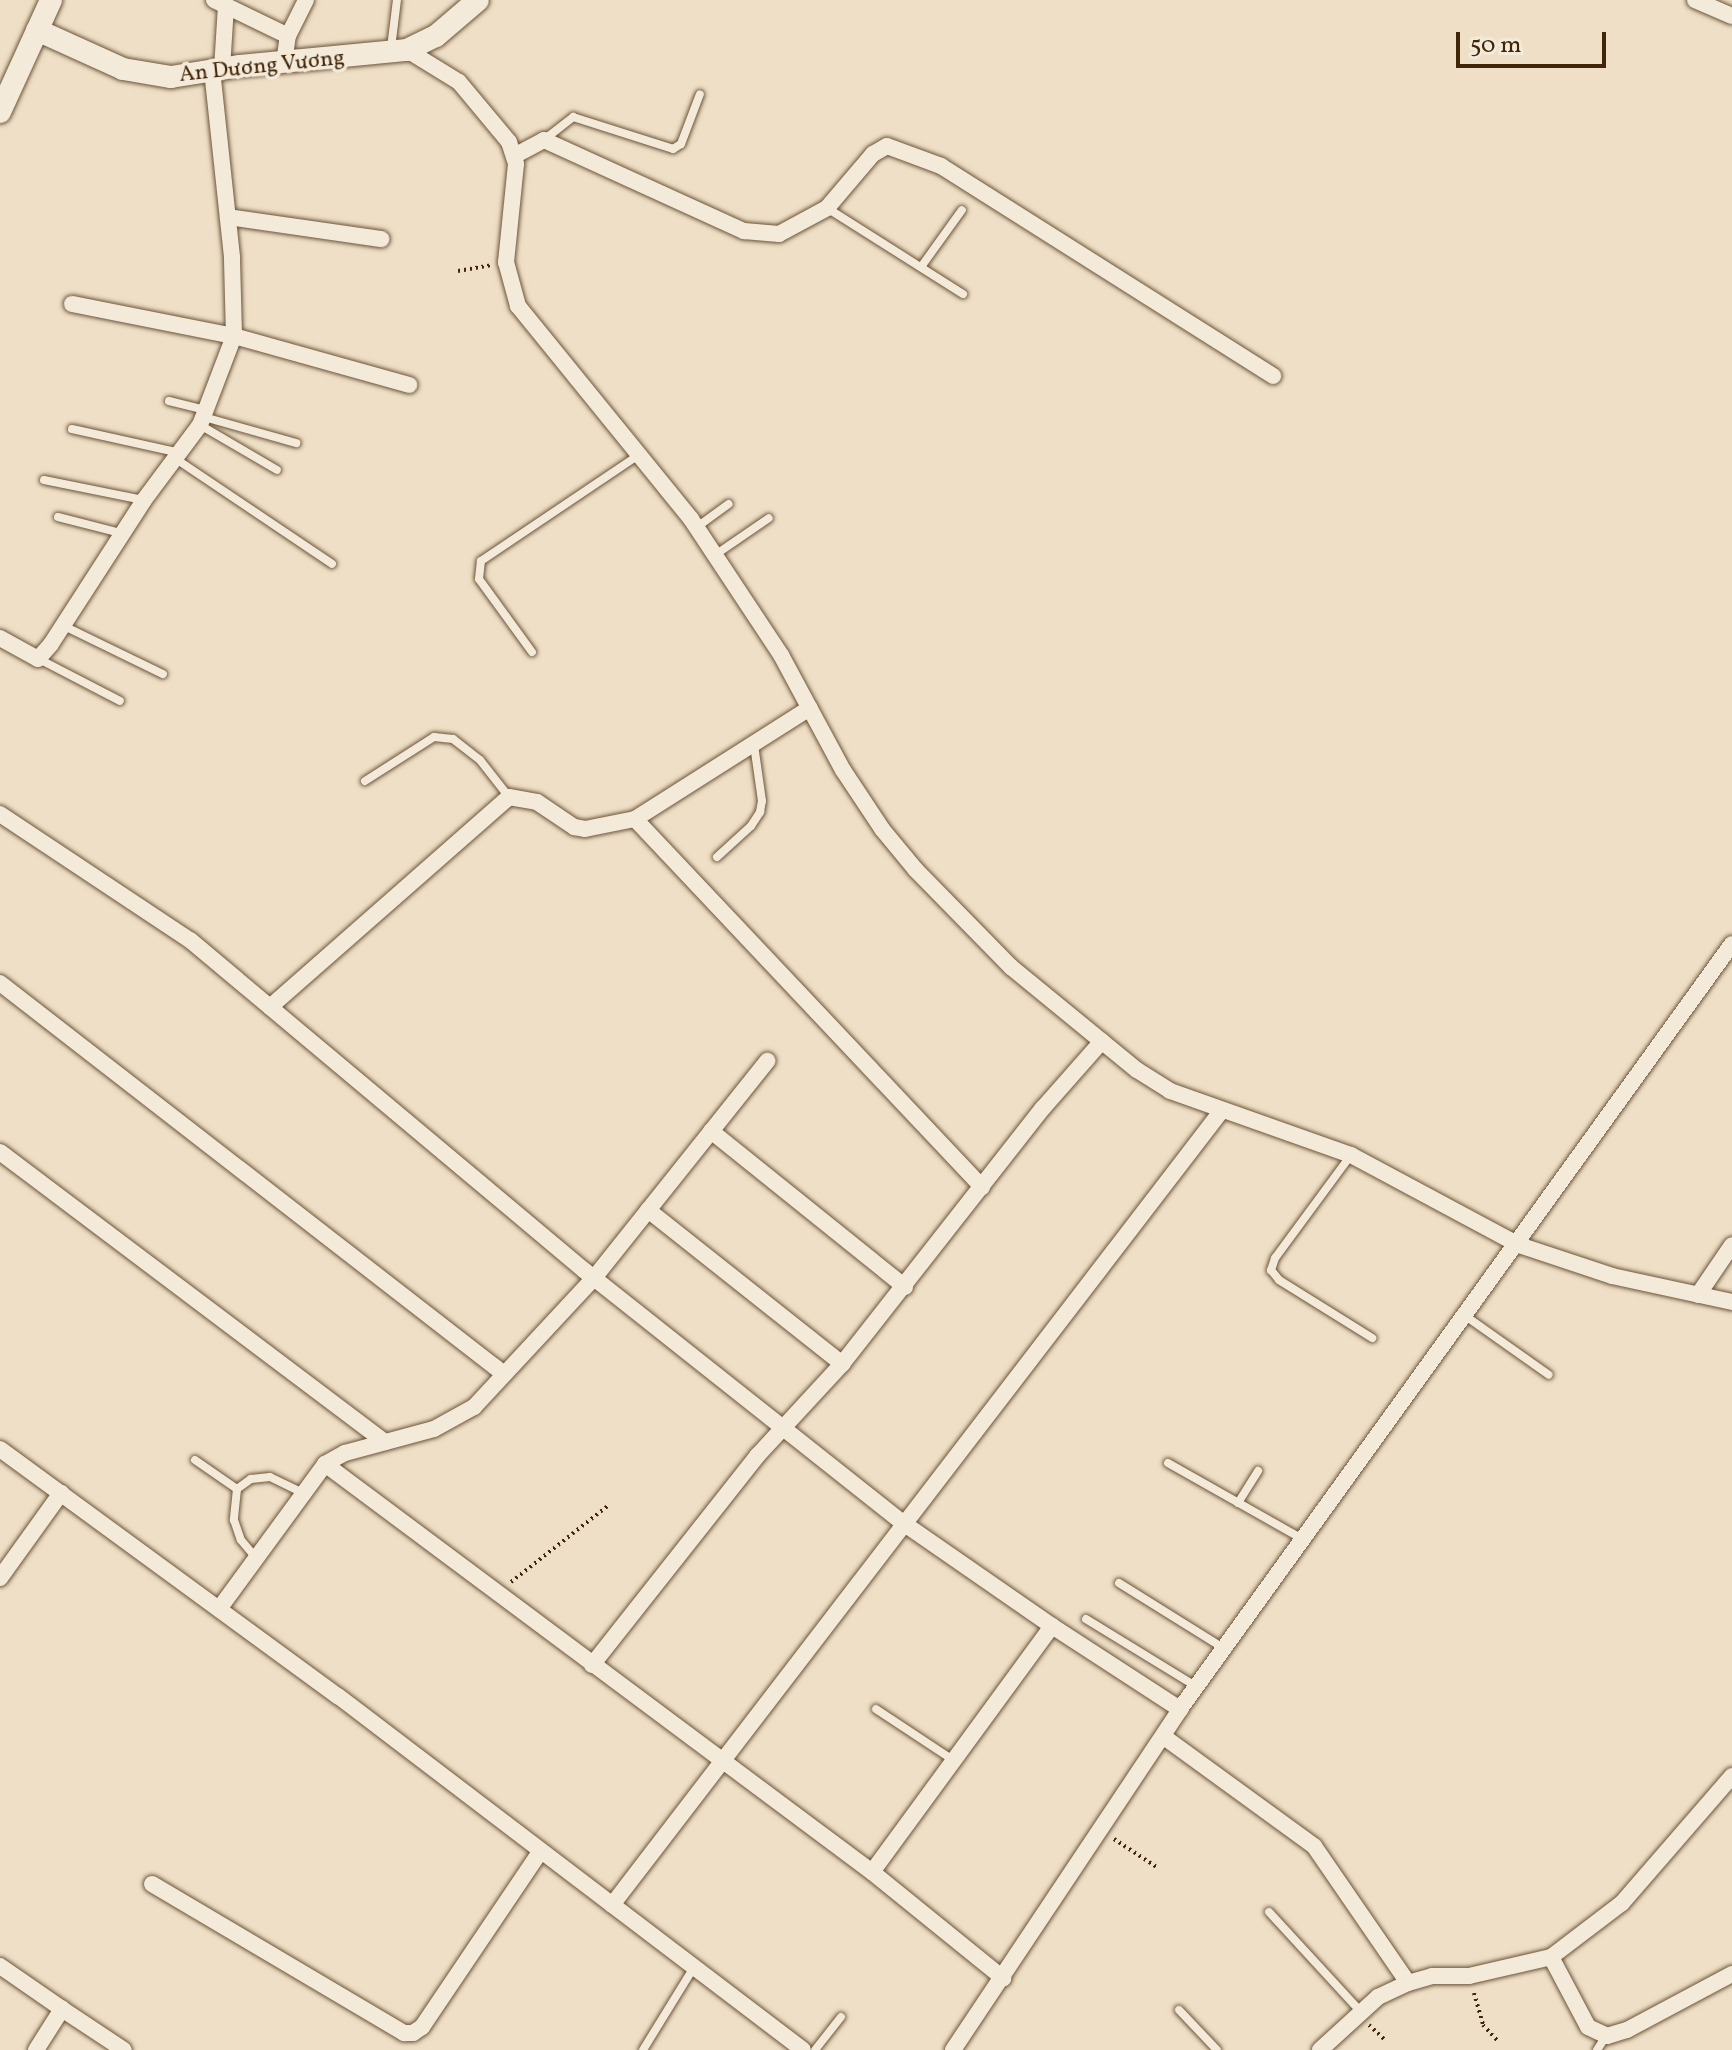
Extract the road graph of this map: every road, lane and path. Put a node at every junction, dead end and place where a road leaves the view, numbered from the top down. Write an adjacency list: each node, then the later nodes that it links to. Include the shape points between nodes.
1 (51, 0): 8 (street)
2 (306, 0): 9 (street)
3 (397, 0): 10 (lane)
4 (478, 0): 10 (street, An Dương Vương, via 436,36)
5 (1695, 0): 7 (street)
6 (220, 3): 9 (street); 12 (street)
7 (1732, 16)
8 (37, 30): 12 (street, An Dương Vương, via 146,75); 14 (street)
9 (288, 36): 11 (street)
10 (399, 51): 11 (street, An Dương Vương); 16 (street, via 474,95)
11 (284, 63): 12 (street, An Dương Vương)
12 (217, 70): 19 (street)
13 (700, 94): 15 (lane, via 681,144 673,149 573,117)
14 (0, 112)
15 (544, 140): 16 (street); 17 (street, via 744,231 779,234)
16 (514, 156): 21 (street)
17 (827, 208): 22 (lane); 27 (street, via 873,154 887,146 911,153 941,166)
18 (962, 210): 22 (lane)
19 (228, 217): 20 (street); 26 (street)
20 (381, 239)
21 (506, 262): 23 (path); 33 (street, via 518,306)
22 (921, 267): 24 (lane)
23 (458, 271)
24 (963, 294)
25 (72, 304): 26 (street)
26 (234, 336): 28 (street); 30 (street)
27 (1273, 376)
28 (409, 385)
29 (169, 401): 30 (lane)
30 (203, 417): 32 (lane); 34 (street); 35 (lane)
31 (72, 429): 34 (lane)
32 (296, 443)
33 (640, 454): 41 (street); 47 (lane, via 481,561 479,579)
34 (179, 456): 37 (street); 44 (lane)
35 (277, 470)
36 (44, 480): 37 (lane)
37 (144, 500): 42 (street)
38 (729, 504): 41 (lane)
39 (58, 517): 42 (lane)
40 (769, 518): 43 (lane)
41 (697, 528): 43 (street)
42 (122, 534): 45 (street)
43 (715, 555): 51 (street)
44 (332, 564)
45 (63, 625): 48 (street); 49 (lane)
46 (0, 638): 48 (street)
47 (532, 652)
48 (38, 659): 50 (lane)
49 (163, 674)
50 (120, 701)
51 (810, 708): 52 (street); 61 (street, via 843,770 916,870 1011,967)
52 (754, 744): 56 (street); 57 (lane, via 760,812)
53 (365, 781): 54 (lane, via 434,737 453,739 480,760)
54 (509, 797): 56 (street, via 537,802 585,829); 60 (street)
55 (0, 814): 60 (street, via 190,940)
56 (635, 819): 67 (street)
57 (717, 857)
58 (1732, 944): 69 (street)
59 (0, 983): 78 (street)
60 (270, 1007): 71 (street)
61 (1102, 1041): 63 (street, via 1170,1091); 67 (street)
62 (767, 1061): 64 (street)
63 (1222, 1110): 66 (street); 92 (street)
64 (711, 1131): 68 (street); 72 (street)
65 (0, 1152): 81 (street)
66 (1351, 1155): 69 (street); 76 (lane, via 1271,1270)
67 (982, 1187): 72 (street)
68 (648, 1210): 71 (street); 77 (street)
69 (1519, 1245): 73 (street, via 1612,1276); 75 (street)
70 (1732, 1245): 73 (street)
71 (594, 1278): 78 (street); 80 (street)
72 (905, 1287): 77 (street)
73 (1698, 1295): 74 (street)
74 (1732, 1302)
75 (1467, 1317): 79 (lane); 93 (street)
76 (1372, 1338)
77 (842, 1364): 80 (street)
78 (504, 1374): 81 (street, via 474,1407 434,1429)
79 (1549, 1375)
80 (783, 1427): 92 (street); 102 (street)
81 (385, 1442): 85 (street)
82 (0, 1449): 88 (street)
83 (195, 1460): 87 (lane)
84 (1168, 1463): 90 (lane)
85 (325, 1464): 89 (street); 97 (street)
86 (1258, 1471): 90 (lane)
87 (237, 1489): 89 (lane, via 251,1479 270,1477); 94 (lane, via 234,1520)
88 (61, 1493): 95 (street); 98 (street)
89 (303, 1494): 94 (street)
90 (1238, 1503): 93 (lane)
91 (609, 1505): 97 (path)
92 (906, 1525): 100 (street); 108 (street)
93 (1304, 1541): 101 (street)
94 (256, 1558): 98 (street)
95 (0, 1578)
96 (1119, 1583): 101 (lane)
97 (497, 1594): 102 (street)
98 (219, 1609): 111 (street)
99 (1086, 1619): 103 (lane)
100 (1052, 1626): 105 (street); 107 (street)
101 (1225, 1649): 103 (street)
102 (592, 1665): 108 (street)
103 (1198, 1687): 105 (street)
104 (876, 1709): 107 (lane)
105 (1180, 1709): 106 (street)
106 (1164, 1737): 110 (street); 123 (street, via 1314,1846)
107 (953, 1760): 113 (street)
108 (720, 1762): 113 (street); 115 (street)
109 (1732, 1776): 117 (street, via 1622,1903)
110 (1102, 1831): 112 (path); 122 (street)
111 (540, 1852): 114 (street, via 413,2033 404,2033); 115 (street)
112 (1158, 1868)
113 (872, 1872): 122 (street)
114 (152, 1884)
115 (612, 1905): 119 (street)
116 (1269, 1912): 126 (lane)
117 (1551, 1957): 121 (street); 128 (street, via 1588,2027)
118 (0, 1966): 124 (street)
119 (694, 1967): 132 (lane); 133 (street)
120 (1732, 1974): 128 (street)
121 (1469, 1976): 123 (street, via 1432,1976); 129 (path, via 1483,2025)
122 (1003, 1978): 135 (street)
123 (1408, 1983): 126 (street)
124 (62, 2009): 130 (street); 131 (street)
125 (1179, 2010): 136 (lane)
126 (1360, 2011): 137 (street)
127 (841, 2017): 134 (lane)
128 (1607, 2036): 138 (lane)
129 (1498, 2041)
130 (36, 2050)
131 (124, 2050)
132 (643, 2050)
133 (803, 2050)
134 (815, 2050)
135 (953, 2050)
136 (1217, 2050)
137 (1320, 2050)
138 (1597, 2050)

